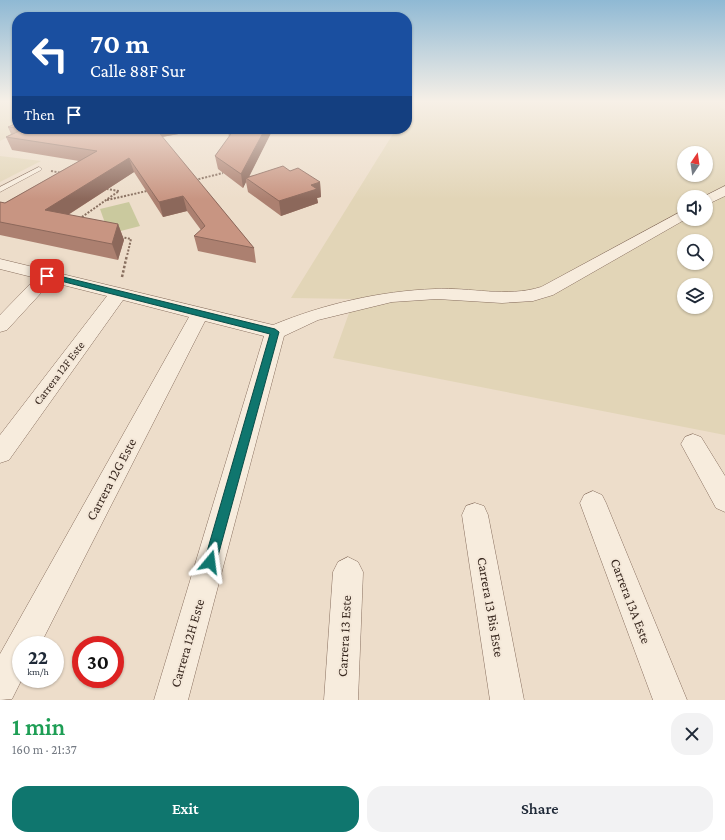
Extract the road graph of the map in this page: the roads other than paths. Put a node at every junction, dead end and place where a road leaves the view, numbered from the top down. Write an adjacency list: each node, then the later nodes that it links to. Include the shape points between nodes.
1 (39, 169): 2 (lane)
2 (0, 190)
3 (725, 190): 4 (street)
4 (713, 197)
5 (677, 218): 11 (street, via 547,291 502,298 437,294 392,297 312,316)
6 (0, 264): 7 (street)
7 (47, 276): 8 (street); 10 (street)
8 (120, 286): 9 (street); 13 (street, Carrera 12F Este)
9 (200, 314): 11 (street); 18 (street, Carrera 12G Este)
10 (0, 326)
11 (275, 332): 21 (street, Carrera 12H Este)
12 (693, 444): 14 (street)
13 (0, 453)
14 (724, 498)
15 (593, 503): 24 (street, Carrera 13A Este)
16 (475, 514): 23 (street, Carrera 13 Bis Este)
17 (348, 572): 22 (street, Carrera 13 Este)
18 (27, 636)
19 (12, 665): 20 (street)
20 (0, 687)
21 (171, 700)
22 (341, 700)
23 (507, 700)
24 (670, 700)

